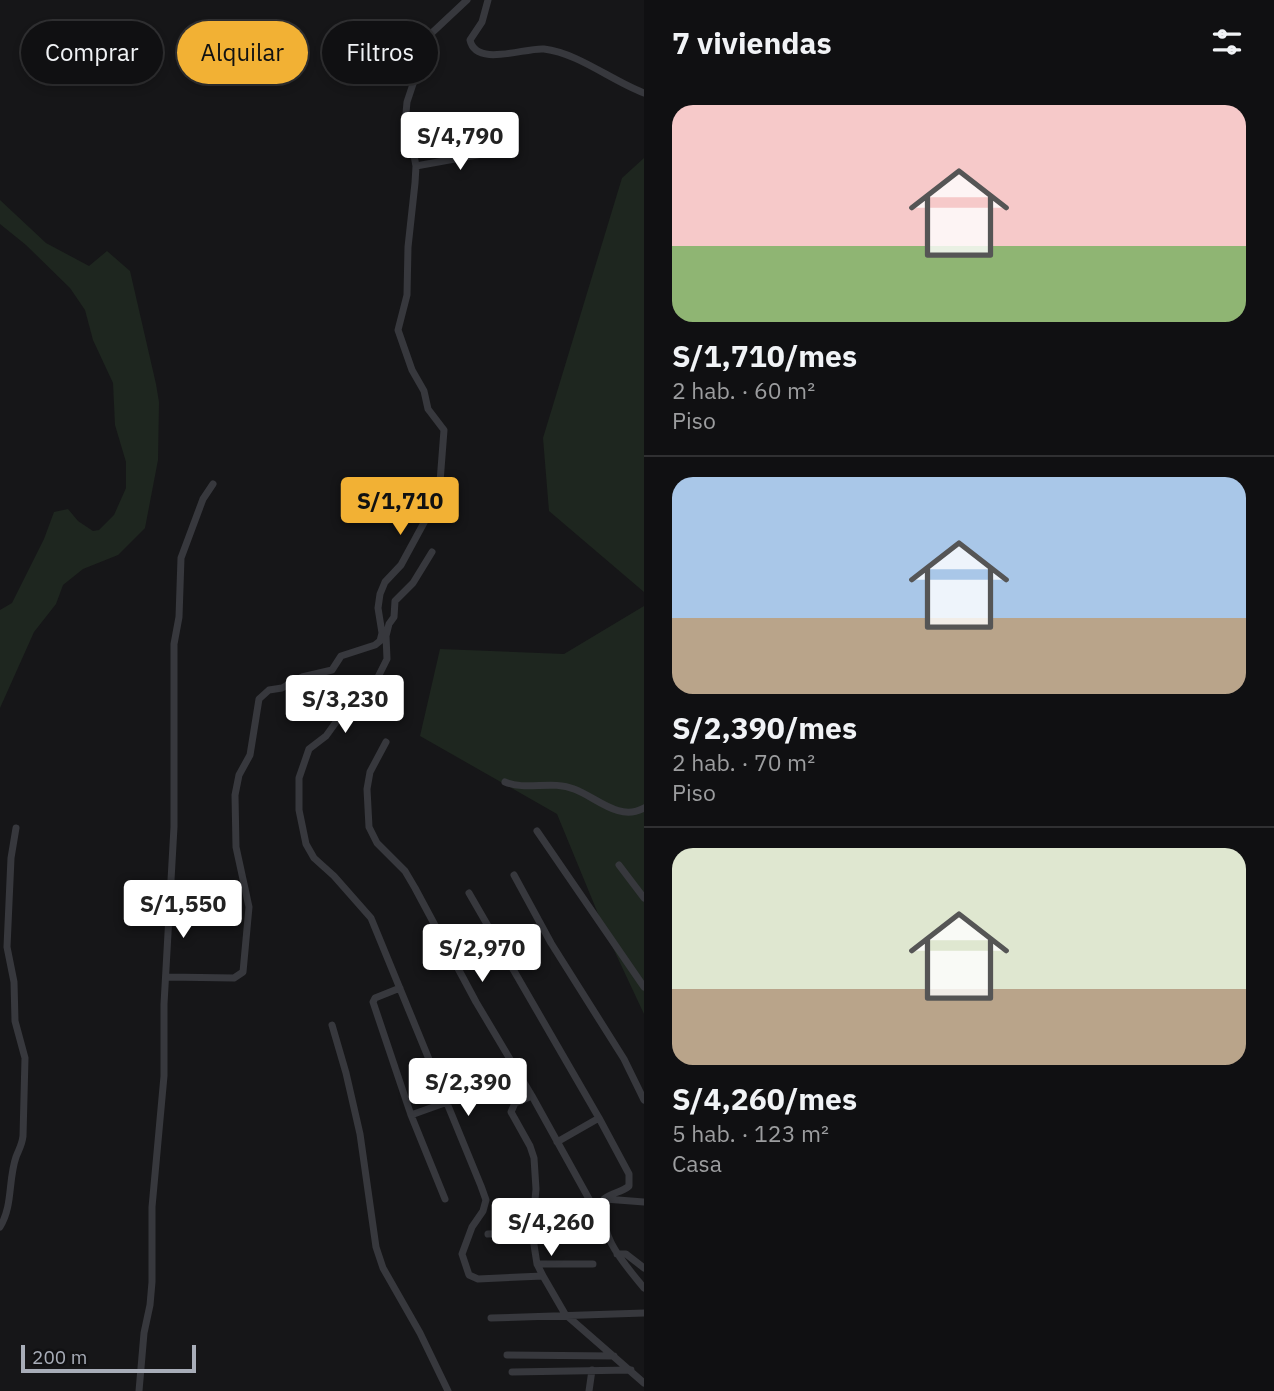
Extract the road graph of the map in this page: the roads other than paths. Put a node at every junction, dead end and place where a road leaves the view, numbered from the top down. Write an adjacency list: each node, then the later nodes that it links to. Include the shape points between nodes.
1 (467, 0): 5 (street, via 418,49 406,113)
2 (488, 0): 3 (street, via 482,22 470,40 477,50 492,56 545,49)
3 (644, 93)
4 (499, 151): 5 (street)
5 (416, 166): 8 (street, via 407,295 398,330 428,409 444,430 441,488 401,565 384,582 377,608)
6 (213, 484): 18 (street, via 203,499 180,565 174,644 174,827)
7 (432, 552): 8 (street, via 414,583 396,601)
8 (383, 638): 18 (street, via 341,656 325,674 302,677 262,694 250,755 235,795 236,846 249,907 245,968 234,978); 20 (street, via 387,659 376,681 309,749 298,791 306,844 371,918)
9 (386, 742): 22 (street, via 370,772 372,835 405,871)
10 (505, 782): 11 (street, via 520,787 567,786 600,805 630,813)
11 (644, 808)
12 (16, 828): 33 (street, via 6,947 14,982 15,1021 25,1058 23,1136 7,1214)
13 (537, 831): 19 (street)
14 (618, 864): 17 (street)
15 (514, 875): 24 (street)
16 (469, 893): 27 (street)
17 (644, 898)
18 (167, 977): 51 (street, via 152,1207 152,1282)
19 (644, 987)
20 (400, 988): 25 (street); 26 (street, via 373,1002)
21 (332, 1025): 52 (street, via 360,1134 376,1247)
22 (515, 1066): 23 (street); 25 (street)
23 (532, 1096): 28 (street); 34 (street, via 515,1103 511,1112 535,1165)
24 (644, 1100)
25 (446, 1103): 26 (street); 40 (street, via 486,1200 462,1254 469,1275 478,1279)
26 (411, 1115): 29 (street)
27 (599, 1118): 28 (street); 30 (street, via 629,1174 629,1186 623,1192)
28 (557, 1142): 32 (street)
29 (445, 1199)
30 (604, 1199): 31 (street); 32 (street)
31 (644, 1202)
32 (604, 1226): 36 (street)
33 (0, 1227)
34 (532, 1232): 35 (street); 37 (street)
35 (488, 1234)
36 (617, 1254): 39 (street, via 626,1254); 41 (street)
37 (537, 1264): 38 (street); 40 (street)
38 (593, 1264)
39 (644, 1268)
40 (543, 1276): 43 (street)
41 (644, 1288)
42 (644, 1313): 43 (street)
43 (565, 1314): 44 (street); 46 (street)
44 (491, 1318)
45 (507, 1355): 46 (street)
46 (615, 1356): 48 (street)
47 (592, 1370): 48 (street); 49 (street); 53 (street)
48 (631, 1370): 50 (street)
49 (512, 1372)
50 (644, 1383)
51 (139, 1391)
52 (448, 1391)
53 (589, 1391)

